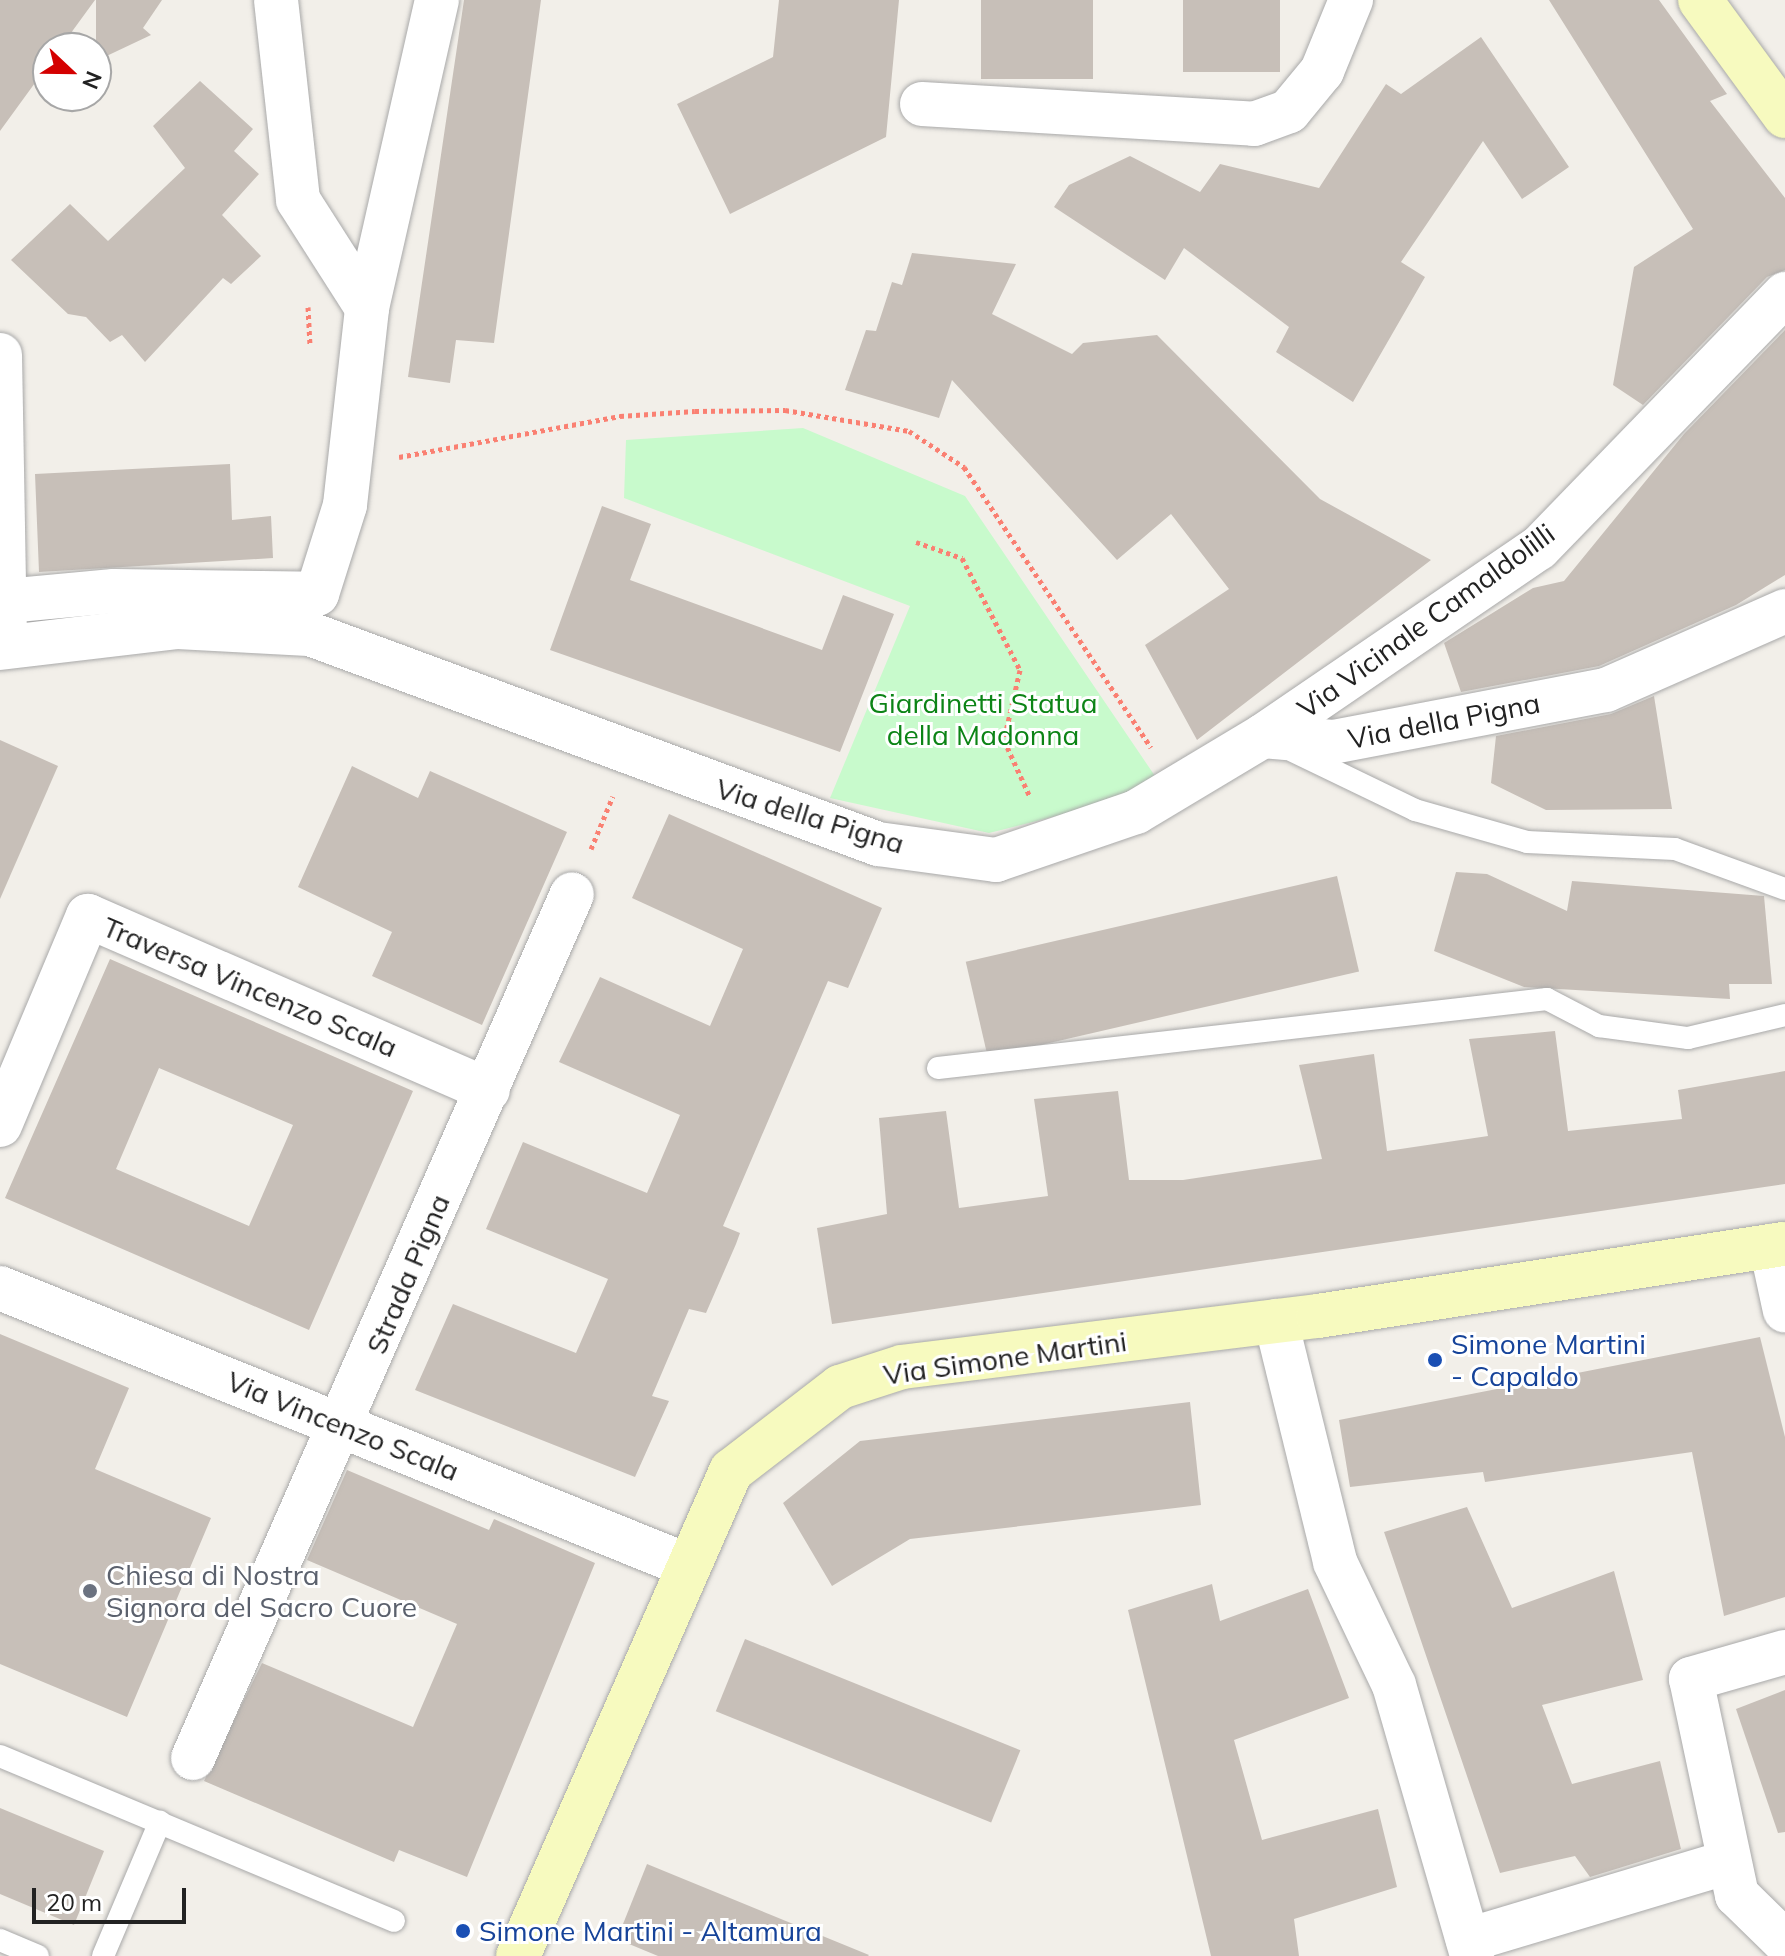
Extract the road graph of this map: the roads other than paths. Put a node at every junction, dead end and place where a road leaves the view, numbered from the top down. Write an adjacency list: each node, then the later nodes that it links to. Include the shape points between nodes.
1 (276, 0): 8 (street, via 298,200)
2 (437, 0): 8 (street)
3 (1351, 0): 5 (street, via 1322,71 1289,111 1254,124)
4 (1700, 0): 6 (main road)
5 (922, 104)
6 (1785, 116)
7 (1785, 294): 13 (street, Via Vicinale Camaldolilli, via 1539,548)
8 (367, 308): 10 (street, via 345,505 317,594 114,591)
9 (0, 355): 10 (street)
10 (6, 601): 12 (street)
11 (1785, 611): 13 (street, Via della Pigna, via 1606,690 1333,742)
12 (2, 647): 13 (street, Via della Pigna, via 176,627 310,634 878,844 996,860 1136,812)
13 (1263, 736): 14 (lane, via 1415,810 1527,842 1675,849)
14 (1785, 889)
15 (572, 894): 18 (street, Strada Pigna)
16 (1785, 1015): 17 (lane, via 1688,1038 1599,1026 1547,999)
17 (938, 1068)
18 (488, 1090): 19 (street, Traversa Vincenzo Scala, via 88,916); 24 (street, Strada Pigna)
19 (0, 1125)
20 (1778, 1245): 22 (street); 23 (main road, Via Simone Martini)
21 (0, 1288): 24 (street, Via Vincenzo Scala)
22 (1785, 1311)
23 (1276, 1321): 25 (main road, Via Simone Martini, via 902,1367 840,1387 731,1471); 34 (street, via 1335,1562 1394,1685)
24 (342, 1426): 25 (street, Via Vincenzo Scala); 28 (street, Strada Pigna)
25 (686, 1565): 37 (main road, Via Simone Martini)
26 (1785, 1652): 30 (street, via 1691,1679)
27 (0, 1756): 29 (lane)
28 (193, 1758)
29 (160, 1822): 31 (lane); 36 (lane)
30 (1728, 1862): 33 (street, via 1737,1895); 34 (street)
31 (394, 1921)
32 (0, 1940): 35 (lane)
33 (1785, 1942)
34 (1470, 1948)
35 (38, 1956)
36 (103, 1956)
37 (518, 1956)

